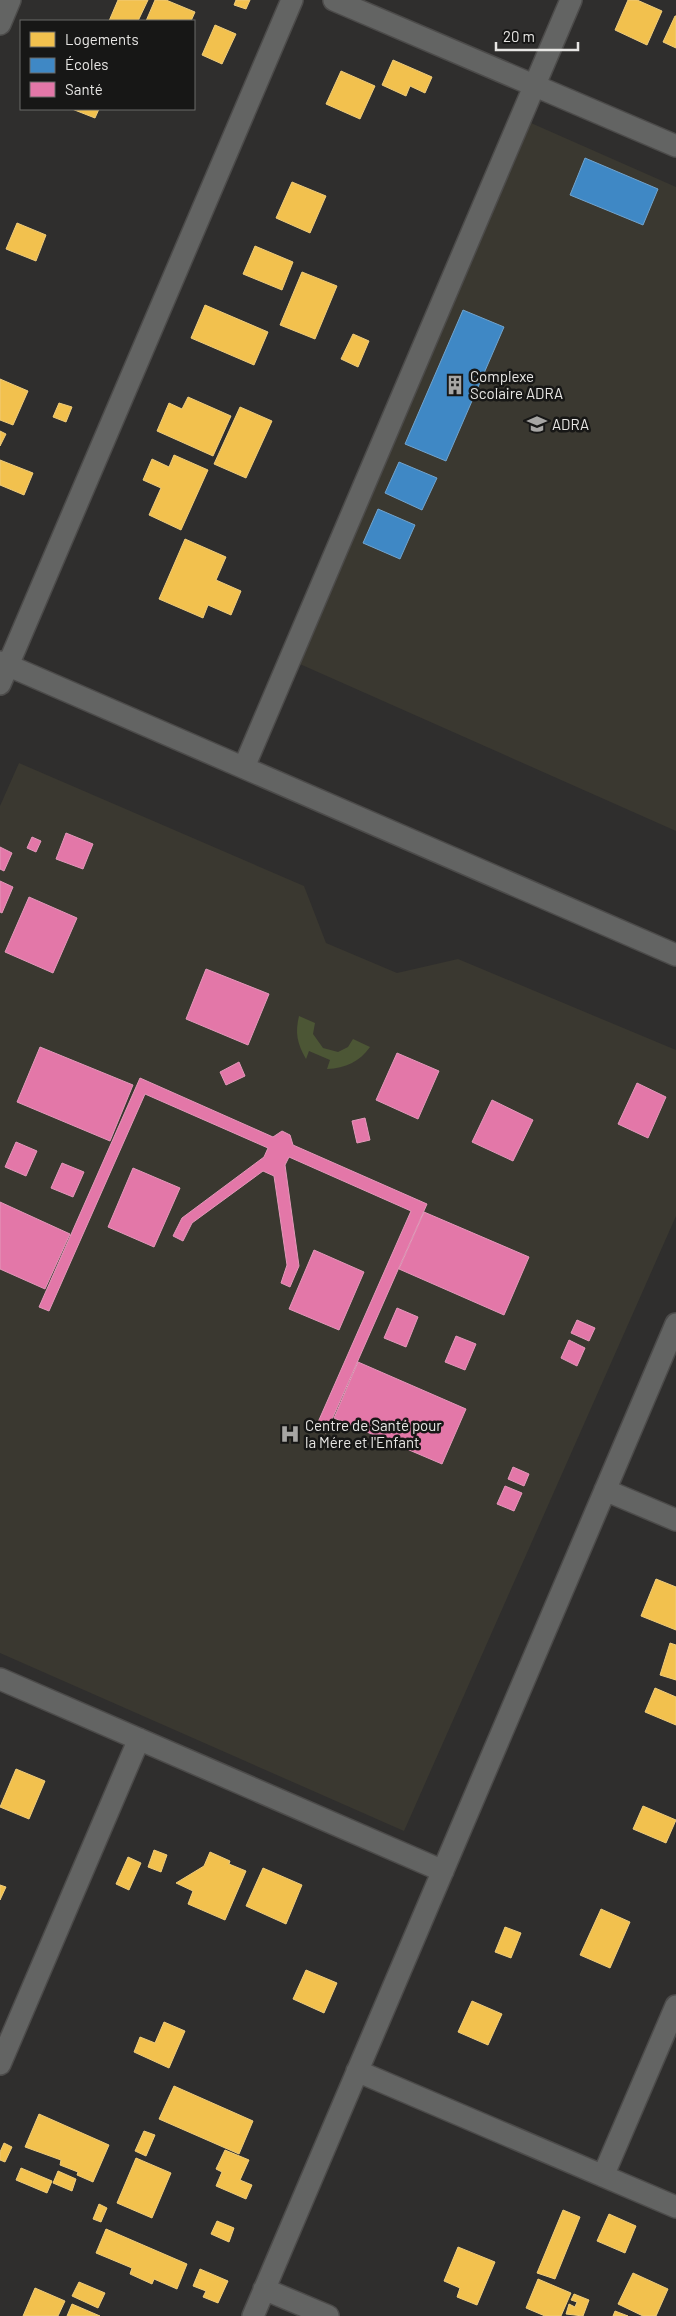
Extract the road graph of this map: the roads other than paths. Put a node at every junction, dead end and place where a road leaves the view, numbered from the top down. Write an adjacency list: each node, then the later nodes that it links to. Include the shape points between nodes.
1 (10, 0): 5 (street)
2 (292, 0): 8 (street)
3 (334, 0): 6 (street)
4 (571, 0): 6 (street)
5 (0, 24)
6 (534, 85): 7 (street); 9 (street)
7 (676, 146)
8 (3, 670): 9 (street)
9 (244, 767): 10 (street)
10 (676, 955)
11 (676, 1324): 12 (street)
12 (606, 1490): 13 (street); 16 (street)
13 (676, 1520)
14 (0, 1679): 15 (street)
15 (139, 1739): 16 (street); 18 (street)
16 (443, 1871): 20 (street)
17 (676, 2006): 21 (street)
18 (4, 2043): 19 (street)
19 (0, 2064)
20 (357, 2071): 21 (street); 23 (street)
21 (603, 2176): 22 (street)
22 (676, 2207)
23 (264, 2290): 24 (street); 25 (street)
24 (253, 2316)
25 (328, 2316)

